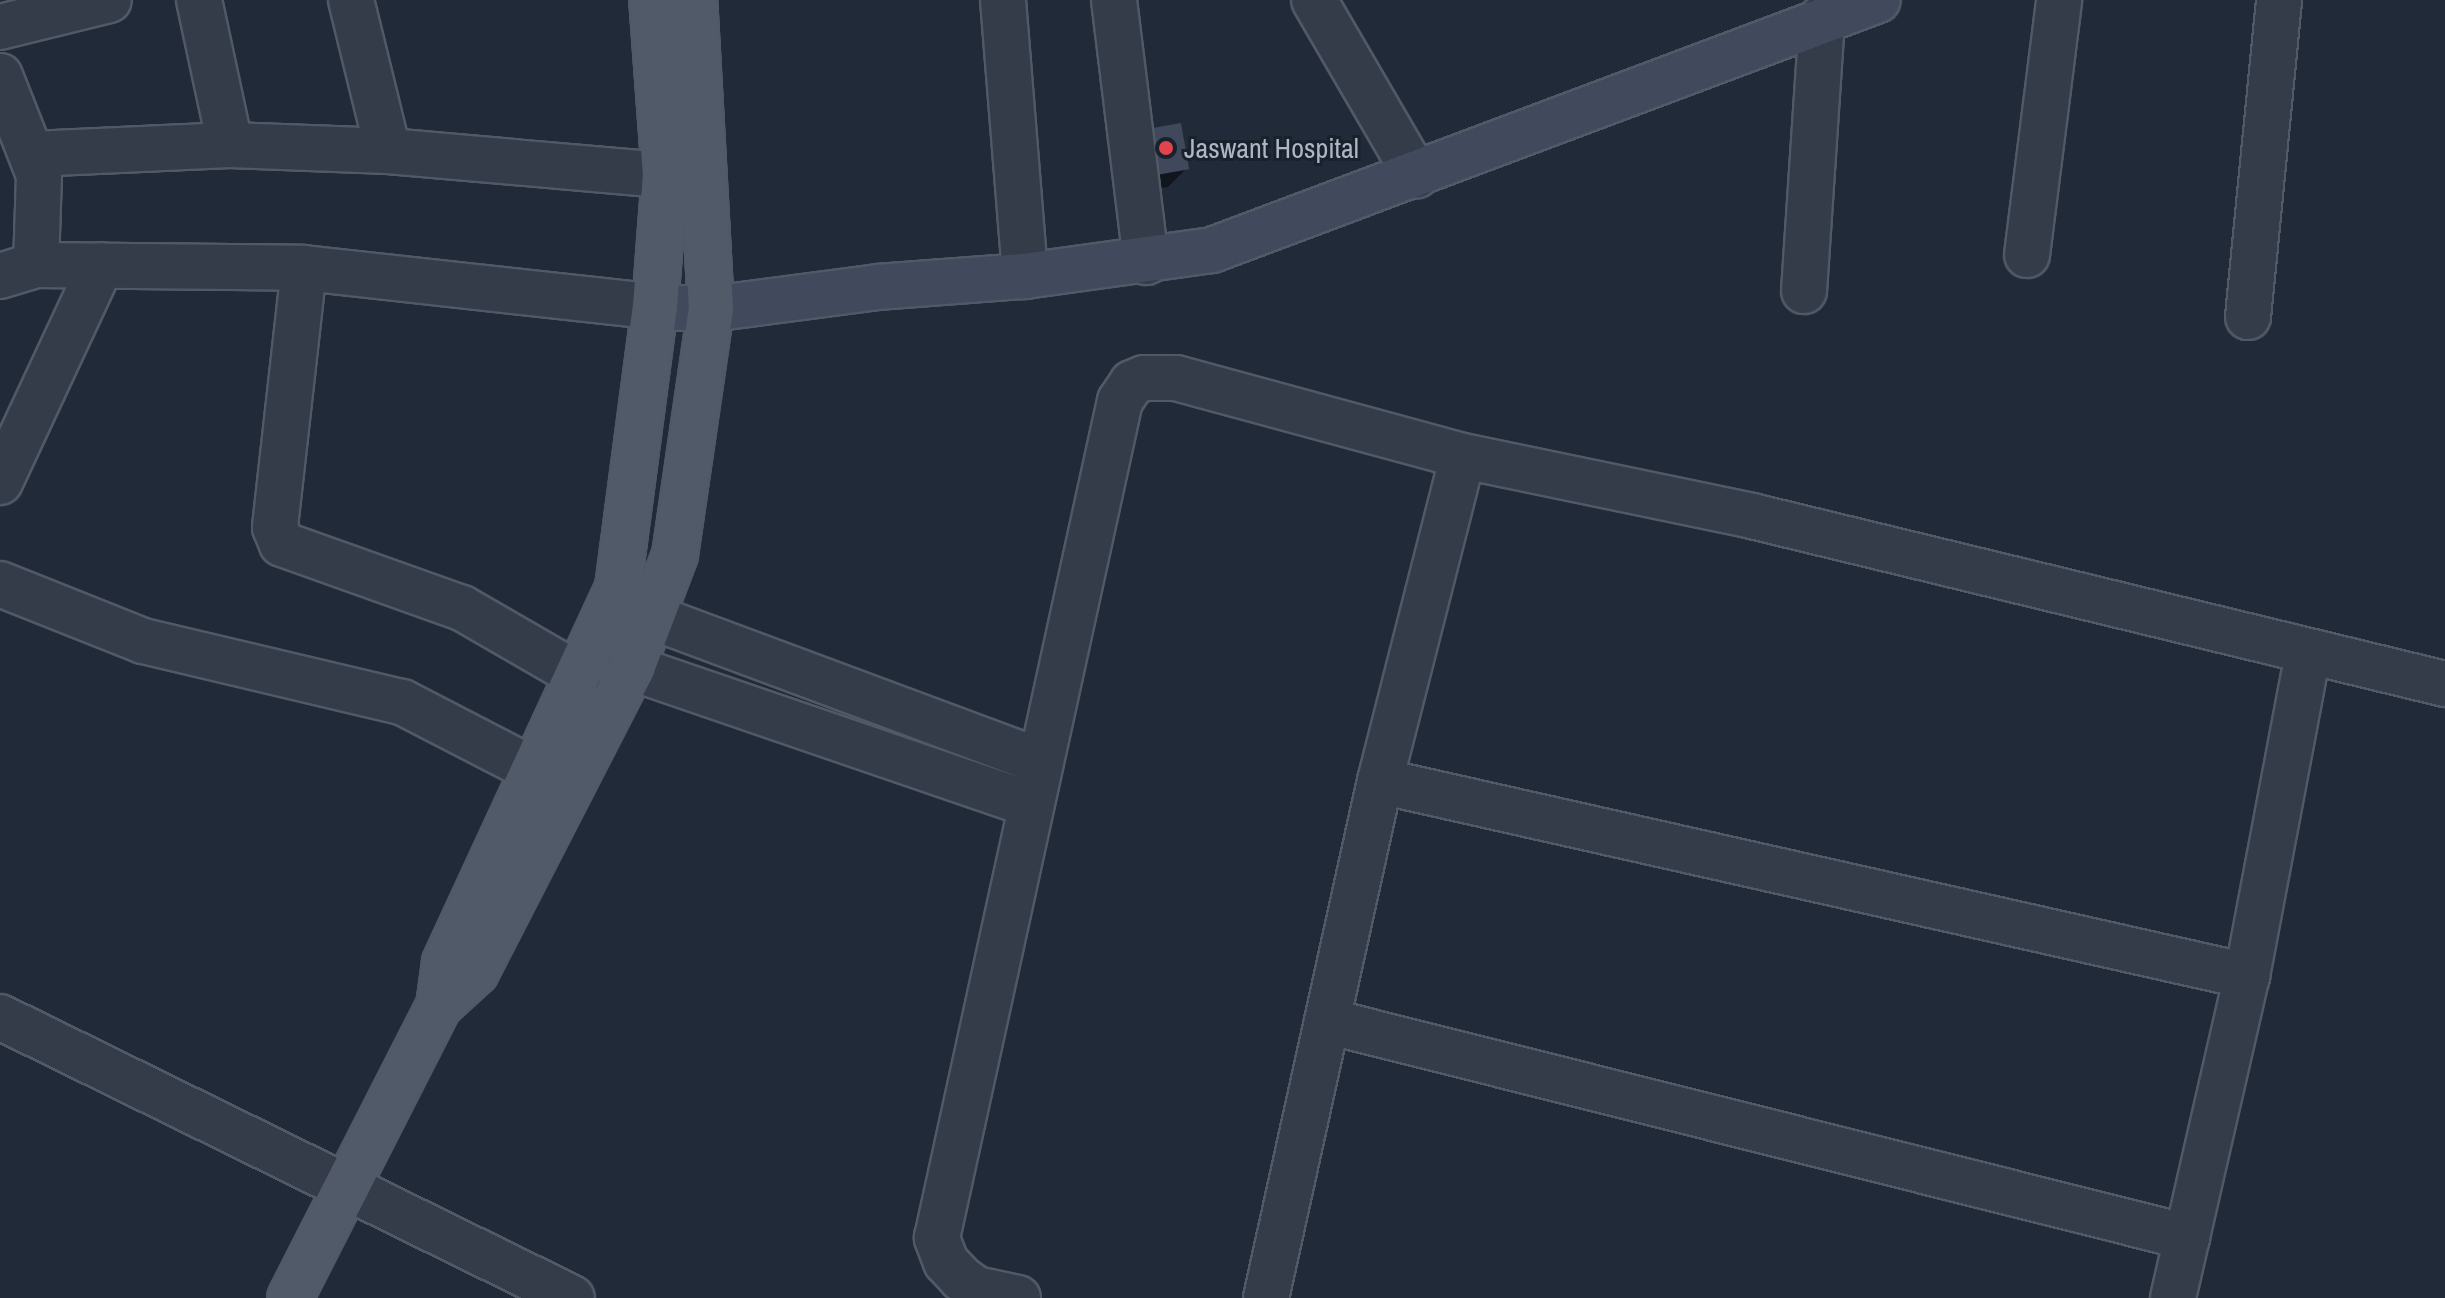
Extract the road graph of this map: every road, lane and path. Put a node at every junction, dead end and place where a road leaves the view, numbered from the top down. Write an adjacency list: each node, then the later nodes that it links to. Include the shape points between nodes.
1 (109, 0): 13 (street)
2 (199, 0): 15 (street)
3 (351, 0): 16 (street)
4 (652, 0): 18 (main road)
5 (694, 0): 28 (main road)
6 (1003, 0): 25 (street)
7 (1114, 0): 21 (street)
8 (1314, 0): 19 (street)
9 (1878, 0): 12 (street)
10 (2059, 0): 20 (street)
11 (2279, 0): 29 (street)
12 (1822, 18): 19 (street); 26 (street)
13 (0, 27)
14 (0, 76): 17 (street)
15 (230, 145): 16 (street); 17 (street)
16 (388, 151): 18 (street)
17 (32, 154): 24 (street, via 39,175)
18 (665, 175): 27 (main road)
19 (1416, 175): 21 (street, via 1247,240)
20 (2027, 255)
21 (1146, 262): 25 (street)
22 (101, 265): 23 (street); 24 (street); 31 (street)
23 (304, 268): 27 (street); 36 (street, via 275,527 282,544 462,608)
24 (18, 270)
25 (1025, 276): 28 (street, via 877,287)
26 (1804, 291)
27 (655, 307): 28 (street); 36 (main road, via 618,587)
28 (711, 309): 33 (main road, via 686,502)
29 (2248, 317)
30 (1463, 456): 34 (street, via 1752,516); 38 (street, via 1176,378 1132,383 1120,401); 40 (street)
31 (0, 482)
32 (0, 584): 39 (street, via 143,641 402,702)
33 (655, 618): 35 (main road); 38 (street)
34 (2308, 654): 37 (street); 42 (street)
35 (632, 668): 41 (street); 43 (main road, via 476,972)
36 (578, 675): 39 (main road)
37 (2445, 684)
38 (1040, 761): 41 (street)
39 (534, 770): 43 (main road, via 445,962)
40 (1380, 781): 42 (street); 45 (street)
41 (1030, 804): 50 (street, via 937,1238 946,1262 961,1278 976,1289)
42 (2247, 976): 47 (street)
43 (439, 1006): 46 (main road)
44 (0, 1017): 46 (street)
45 (1327, 1021): 47 (street); 51 (street)
46 (346, 1188): 48 (main road); 49 (street)
47 (2187, 1237): 52 (street)
48 (290, 1298)
49 (572, 1298)
50 (1018, 1298)
51 (1266, 1298)
52 (2173, 1298)

